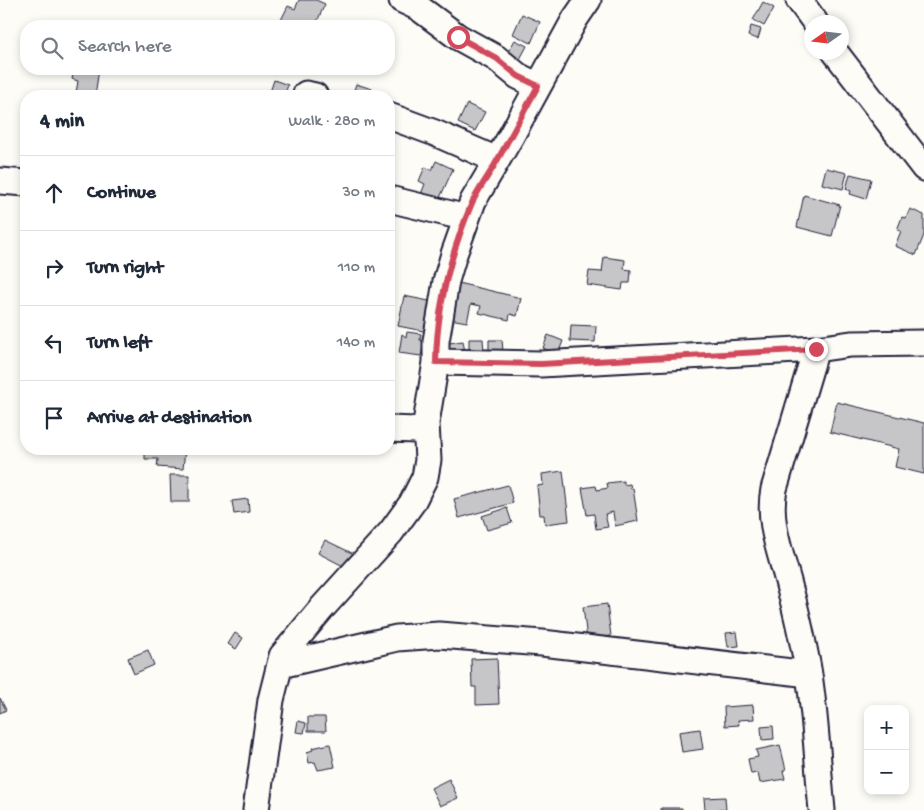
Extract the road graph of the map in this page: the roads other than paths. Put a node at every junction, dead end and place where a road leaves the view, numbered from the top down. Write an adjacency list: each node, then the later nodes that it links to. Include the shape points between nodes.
1 (402, 0): 6 (street)
2 (588, 0): 6 (street)
3 (799, 0): 4 (street)
4 (810, 15)
5 (841, 60): 9 (street)
6 (538, 86): 8 (street)
7 (395, 118): 8 (street)
8 (497, 160): 13 (street)
9 (924, 168)
10 (0, 181): 11 (street)
11 (20, 182)
12 (395, 200): 13 (street)
13 (467, 218): 16 (street, via 446,281 436,341)
14 (924, 343): 15 (street, via 851,344)
15 (816, 349): 16 (street, via 541,364); 20 (street, via 772,503 775,536)
16 (436, 362): 18 (street)
17 (395, 429): 18 (street, via 416,430)
18 (426, 435): 19 (street, via 428,466 412,503 391,532 282,656)
19 (280, 665): 20 (street, via 397,638 439,634); 21 (street, via 271,700)
20 (809, 674): 22 (street)
21 (256, 810)
22 (822, 810)

